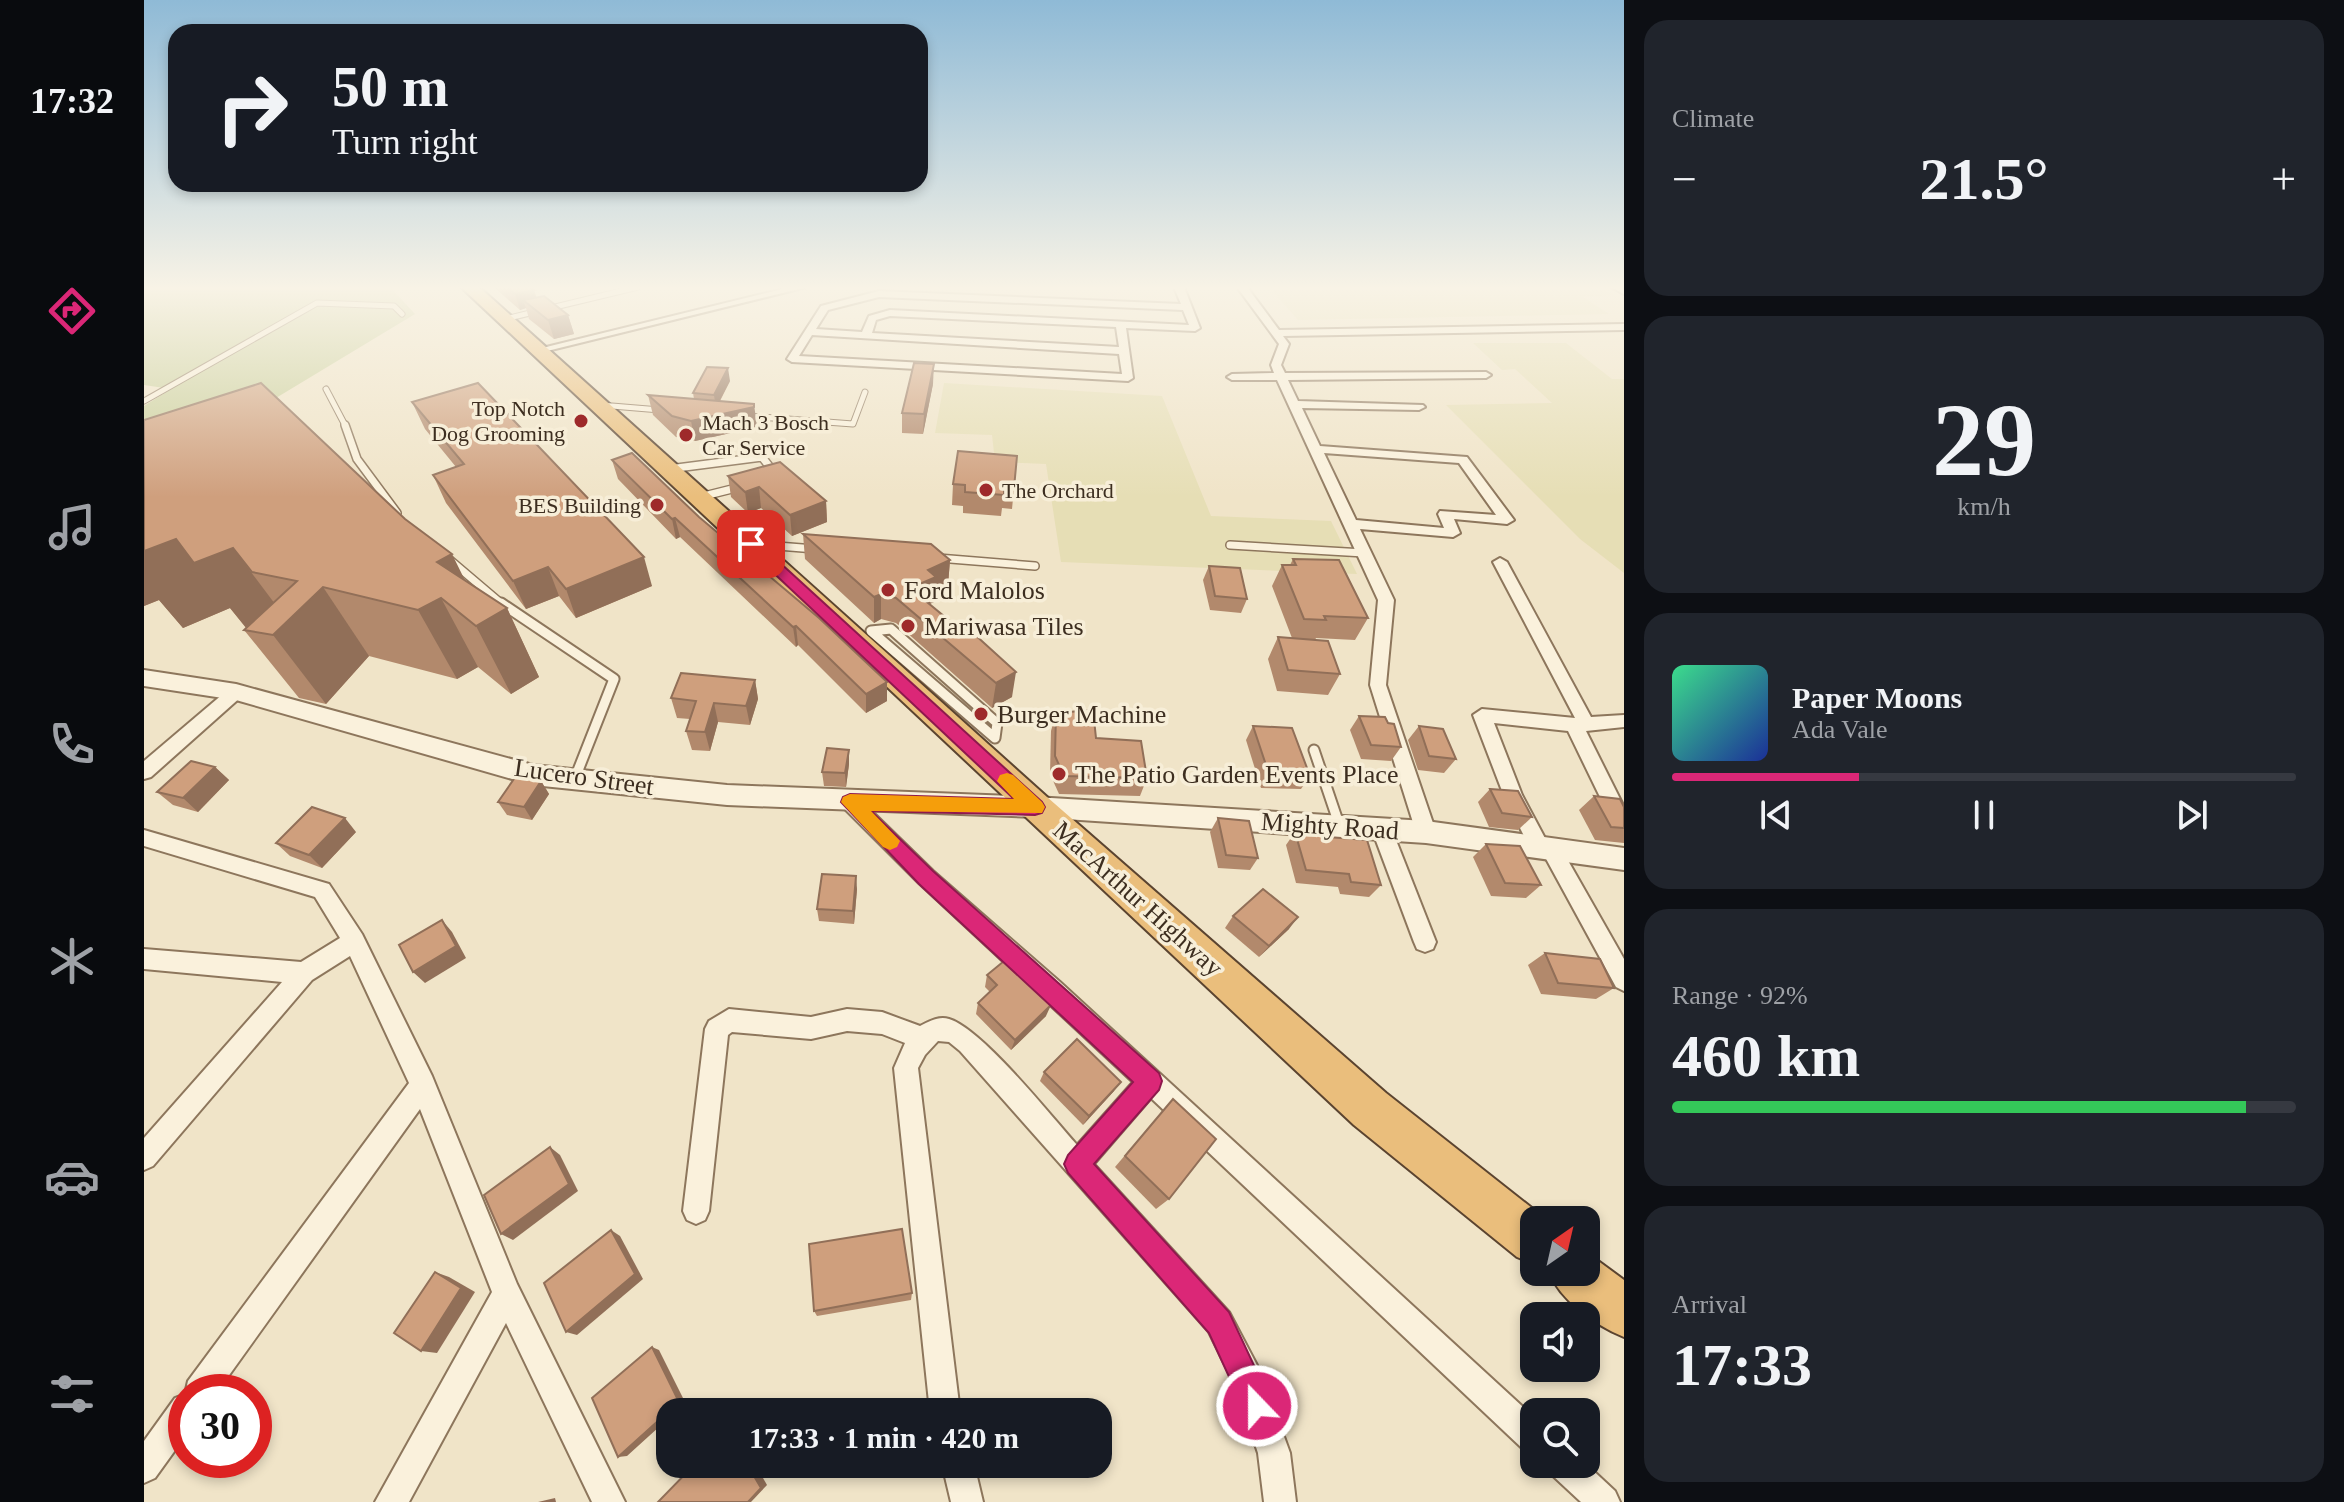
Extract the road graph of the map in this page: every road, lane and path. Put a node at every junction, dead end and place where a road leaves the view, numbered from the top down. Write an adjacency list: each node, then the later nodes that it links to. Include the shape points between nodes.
1 (222, 357): 11 (lane)
2 (547, 357): 13 (highway, MacArthur Highway)
3 (793, 357): 4 (street, via 1128,378)
4 (1126, 357)
5 (1279, 357): 8 (street, via 1276,365)
6 (1486, 375): 8 (street)
7 (1232, 377): 8 (street)
8 (1282, 378): 12 (street)
9 (326, 389): 22 (lane, via 357,459)
10 (865, 392): 16 (lane, via 853,424)
11 (144, 401)
12 (1295, 404): 14 (street); 17 (street)
13 (600, 405): 15 (lane); 18 (highway, MacArthur Highway)
14 (1419, 407)
15 (672, 410)
16 (732, 415)
17 (1316, 449): 23 (street); 23 (street, via 1463,460 1507,520 1445,514 1453,533)
18 (669, 469): 19 (lane, via 762,457 778,478); 21 (highway, MacArthur Highway)
19 (765, 481)
20 (752, 484): 21 (lane)
21 (700, 497): 24 (highway, MacArthur Highway)
22 (401, 519)
23 (1351, 524): 27 (street)
24 (751, 544): 26 (lane); 33 (highway, MacArthur Highway)
25 (1230, 545): 27 (lane)
26 (829, 550)
27 (1364, 553): 45 (street, via 1386,600 1378,685)
28 (924, 557): 31 (lane)
29 (447, 558): 39 (lane, via 505,607 614,679)
30 (1500, 562): 36 (street)
31 (1035, 566)
32 (144, 678): 34 (street, Lucero Street)
33 (923, 689): 33 (lane, via 871,631 891,629 997,723 995,738); 41 (highway, MacArthur Highway)
34 (236, 692): 38 (street); 39 (street, Lucero Street, via 533,775)
35 (1624, 721): 36 (street)
36 (1581, 725): 42 (street); 47 (street, via 1482,715 1513,796)
37 (1314, 750): 43 (lane)
38 (144, 772)
39 (574, 779): 40 (street, Lucero Street)
40 (850, 802): 41 (street, Lucero Street); 55 (street)
41 (1035, 807): 43 (street, Mighty Road); 60 (highway, MacArthur Highway, via 1370,1109)
42 (1624, 826)
43 (1340, 827): 44 (street, Mighty Road)
44 (1382, 830): 45 (street, Mighty Road); 50 (street)
45 (1426, 832): 47 (street, Mighty Road)
46 (144, 838): 49 (street, via 322,890)
47 (1545, 848): 48 (street, Mighty Road); 53 (street)
48 (1624, 859)
49 (354, 941): 52 (street); 56 (street)
50 (1425, 942)
51 (144, 959): 52 (street)
52 (304, 973): 57 (street)
53 (1624, 980)
54 (922, 1038): 58 (street, via 942,1029 958,1034); 59 (street, via 882,1023 847,1020 811,1028 729,1020 717,1029); 65 (street, via 906,1068)
55 (1150, 1081): 58 (street); 66 (street)
56 (423, 1085): 62 (street); 64 (street)
57 (144, 1157)
58 (1077, 1164): 74 (street, via 1219,1322 1249,1382 1274,1453)
59 (696, 1211)
60 (1520, 1229)
61 (1592, 1286): 63 (highway)
62 (507, 1294): 71 (street); 72 (street)
63 (1624, 1312)
64 (212, 1374)
65 (943, 1398)
66 (1520, 1425)
67 (168, 1434): 68 (street)
68 (144, 1467)
69 (961, 1478): 73 (street)
70 (1578, 1478): 75 (street)
71 (391, 1502)
72 (609, 1502)
73 (967, 1502)
74 (1280, 1502)
75 (1604, 1502)

